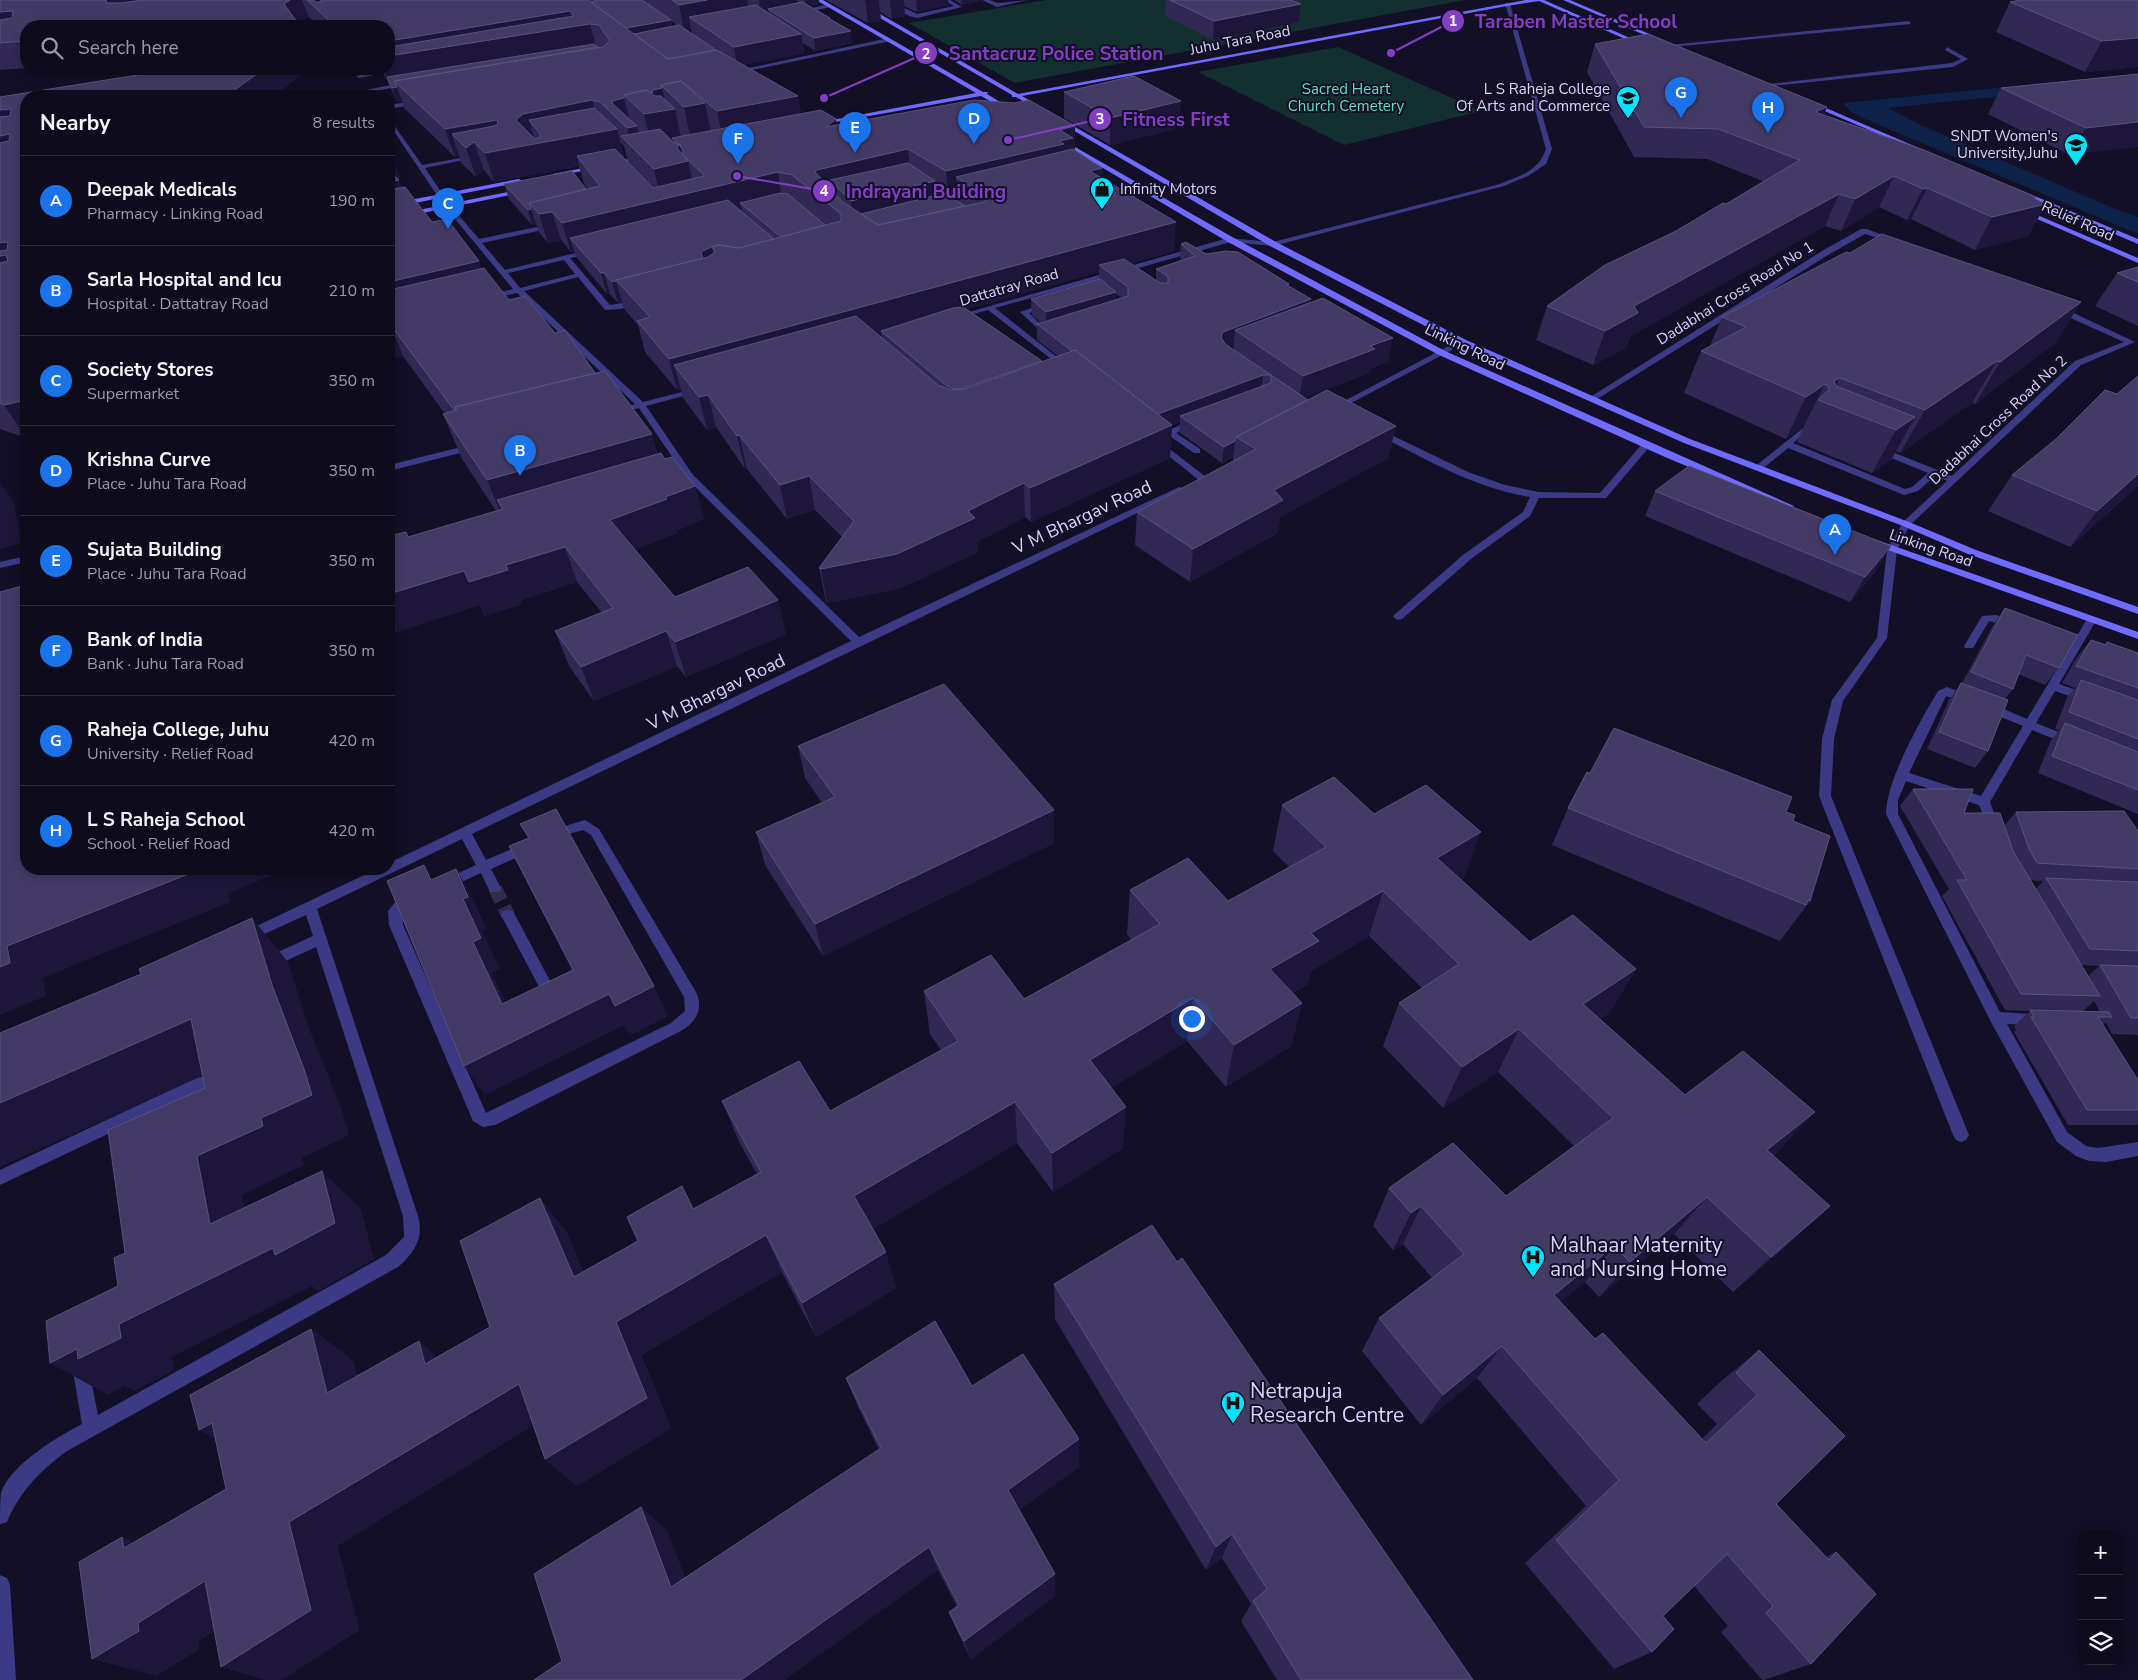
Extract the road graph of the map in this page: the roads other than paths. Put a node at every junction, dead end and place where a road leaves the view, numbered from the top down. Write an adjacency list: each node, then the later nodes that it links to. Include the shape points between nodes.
1 (820, 0): 11 (main road)
2 (852, 0): 31 (main road, Linking Road)
3 (884, 0): 4 (street, via 917,16 959,7)
4 (946, 0)
5 (985, 0): 6 (street, via 997,5)
6 (1025, 0)
7 (1497, 0): 28 (main road, Juhu Tara Road)
8 (1539, 0): 10 (main road, Juhu Tara Road); 18 (main road)
9 (1566, 0): 17 (main road)
10 (1507, 4): 50 (main road, Juhu Tara Road); 88 (street, via 1549,149 1544,163 1502,185)
11 (830, 6): 13 (street); 19 (main road)
12 (799, 7): 13 (street)
13 (805, 10): 14 (street); 15 (street)
14 (787, 14)
15 (817, 18)
16 (1909, 24): 21 (street)
17 (1636, 30): 18 (main road); 21 (main road)
18 (1616, 33): 23 (main road)
19 (889, 40): 22 (street); 37 (main road)
20 (855, 41): 22 (street)
21 (1672, 45): 26 (main road)
22 (863, 46): 27 (street)
23 (1651, 49)
24 (1947, 49): 42 (street, via 1964,59 1961,63)
25 (806, 50): 27 (street)
26 (1688, 52)
27 (814, 55): 34 (street)
28 (1192, 56)
29 (729, 66): 34 (street)
30 (402, 68): 32 (street)
31 (969, 68): 33 (main road); 44 (main road, Linking Road)
32 (395, 69)
33 (962, 70)
34 (737, 71): 35 (street)
35 (728, 72)
36 (955, 72): 37 (main road)
37 (947, 73): 52 (main road)
38 (364, 75): 39 (street)
39 (358, 76): 46 (street)
40 (1748, 77): 42 (main road)
41 (416, 82): 43 (street)
42 (1766, 85): 45 (street); 49 (main road)
43 (388, 87): 46 (street); 47 (street)
44 (1005, 89): 48 (main road); 50 (main road, Linking Road)
45 (1748, 89): 51 (main road)
46 (369, 90)
47 (390, 90)
48 (998, 90)
49 (1784, 92)
50 (1014, 93): 88 (main road, Linking Road)
51 (1757, 95)
52 (992, 96): 56 (main road); 59 (main road); 60 (main road)
53 (397, 99): 57 (street)
54 (430, 100): 57 (street)
55 (1802, 100): 67 (main road)
56 (984, 102)
57 (402, 105): 58 (street)
58 (395, 106)
59 (1019, 115)
60 (860, 117): 61 (main road); 62 (main road)
61 (869, 124)
62 (814, 125)
63 (395, 129): 71 (street)
64 (1053, 136): 84 (main road, Linking Road, via 1099,167)
65 (622, 150): 70 (street)
66 (645, 151): 69 (street)
67 (1929, 153)
68 (484, 155): 71 (street)
69 (651, 156): 70 (main road)
70 (632, 160): 73 (main road)
71 (420, 167): 78 (street)
72 (549, 168): 73 (street)
73 (555, 174): 74 (main road)
74 (546, 176)
75 (526, 180): 78 (main road)
76 (2011, 188): 86 (main road, Relief Road)
77 (531, 190): 80 (main road)
78 (440, 196): 79 (main road); 80 (street)
79 (395, 205)
80 (447, 206): 82 (main road); 85 (street)
81 (2015, 207): 91 (main road, Relief Road)
82 (395, 217)
83 (562, 224): 85 (street)
84 (1231, 240): 88 (street); 92 (street, Dattatray Road, via 1206,251); 109 (main road, Linking Road, via 1346,306)
85 (477, 242): 93 (street)
86 (2138, 242)
87 (1901, 243): 112 (street, Dadabhai Cross Road No 1, via 1864,231 1825,252)
88 (1274, 244): 108 (main road, Linking Road)
89 (603, 248): 90 (street)
90 (565, 257): 93 (street); 94 (street)
91 (2138, 261)
92 (1126, 270): 95 (street); 96 (street, Dattatray Road)
93 (504, 272): 98 (street)
94 (579, 274): 98 (street); 100 (street, via 608,308)
95 (1138, 278)
96 (1090, 280): 97 (street); 103 (street, Dattatray Road)
97 (1100, 288)
98 (518, 290): 99 (street); 113 (street)
99 (479, 300)
100 (648, 300)
101 (1056, 302): 106 (street, via 1024,312)
102 (2052, 306): 129 (street, Dadabhai Cross Road No 2, via 2131,342 2078,363)
103 (990, 308): 104 (street, Dattatray Road); 107 (street)
104 (945, 320)
105 (1054, 330): 106 (street)
106 (1045, 333): 107 (street)
107 (1027, 338): 110 (street)
108 (1463, 342): 109 (street); 112 (main road, Linking Road)
109 (1442, 354): 114 (street); 117 (main road, Linking Road)
110 (1069, 371)
111 (706, 387): 113 (street)
112 (1591, 399): 117 (main road, Linking Road)
113 (641, 406): 115 (street); 142 (street, via 685,479)
114 (1332, 412)
115 (604, 415)
116 (1204, 418): 120 (street)
117 (1622, 423): 123 (main road, Linking Road); 127 (main road, Linking Road, via 1687,441)
118 (1372, 429): 130 (street, via 1477,478 1519,492)
119 (1803, 431): 121 (street)
120 (1168, 432): 125 (street); 142 (street, V M Bhargav Road, via 1148,435 1206,477)
121 (1787, 444): 127 (street); 128 (street, via 1904,492 1915,489)
122 (482, 445): 126 (street)
123 (1646, 445): 130 (street, via 1603,496); 131 (main road, Linking Road)
124 (1872, 446): 128 (street)
125 (1197, 451)
126 (395, 467)
127 (1758, 468): 132 (main road, Linking Road)
128 (1934, 472): 129 (street)
129 (1954, 480): 132 (street, Dadabhai Cross Road No 2)
130 (1536, 494): 138 (street, via 1527,514 1467,557)
131 (1794, 508)
132 (1906, 524): 134 (street, Dadabhai Cross Road No 2); 137 (main road, Linking Road, via 1972,552)
133 (1865, 539): 134 (main road, Linking Road)
134 (1892, 550): 139 (main road, Linking Road); 165 (street, via 1882,638 1838,700 1828,739 1825,796)
135 (20, 560): 136 (street)
136 (0, 565)
137 (2138, 611)
138 (1398, 617)
139 (2092, 619): 141 (main road, Linking Road); 144 (street)
140 (2023, 628): 143 (street, via 1996,618 1986,618)
141 (2138, 636)
142 (858, 642): 150 (street, V M Bhargav Road)
143 (1970, 646)
144 (2054, 686): 145 (street); 146 (street)
145 (2100, 703)
146 (2030, 724): 147 (street); 148 (street, via 1947,691 1942,694 1912,750); 149 (street)
147 (2084, 747)
148 (1902, 776): 149 (street); 162 (street, via 1892,800 1892,814)
149 (1984, 802): 151 (street)
150 (465, 832): 152 (street, V M Bhargav Road); 153 (street)
151 (1998, 843)
152 (395, 866)
153 (484, 866): 153 (street, via 413,898 395,911 394,918 474,1107 483,1120 490,1120 676,1027 693,1012 695,1006 691,996 590,828 585,825 569,828); 155 (street)
154 (377, 875): 156 (street, V M Bhargav Road)
155 (494, 888)
156 (310, 908): 158 (street); 159 (street, V M Bhargav Road)
157 (508, 915): 161 (street)
158 (320, 939): 160 (street); 169 (street, via 413,1224 412,1240 405,1252 392,1262)
159 (239, 941)
160 (258, 968)
161 (556, 1005)
162 (1996, 1018): 163 (street); 166 (street, via 2062,1137 2074,1148 2097,1156)
163 (2056, 1019)
164 (218, 1102): 167 (street, via 210,1081 201,1083)
165 (1961, 1136)
166 (2138, 1149)
167 (0, 1178)
168 (86, 1353): 169 (street, via 81,1366)
169 (91, 1428): 170 (street, via 40,1460 17,1484)
170 (0, 1515)
171 (0, 1586): 172 (street)
172 (6, 1680)

